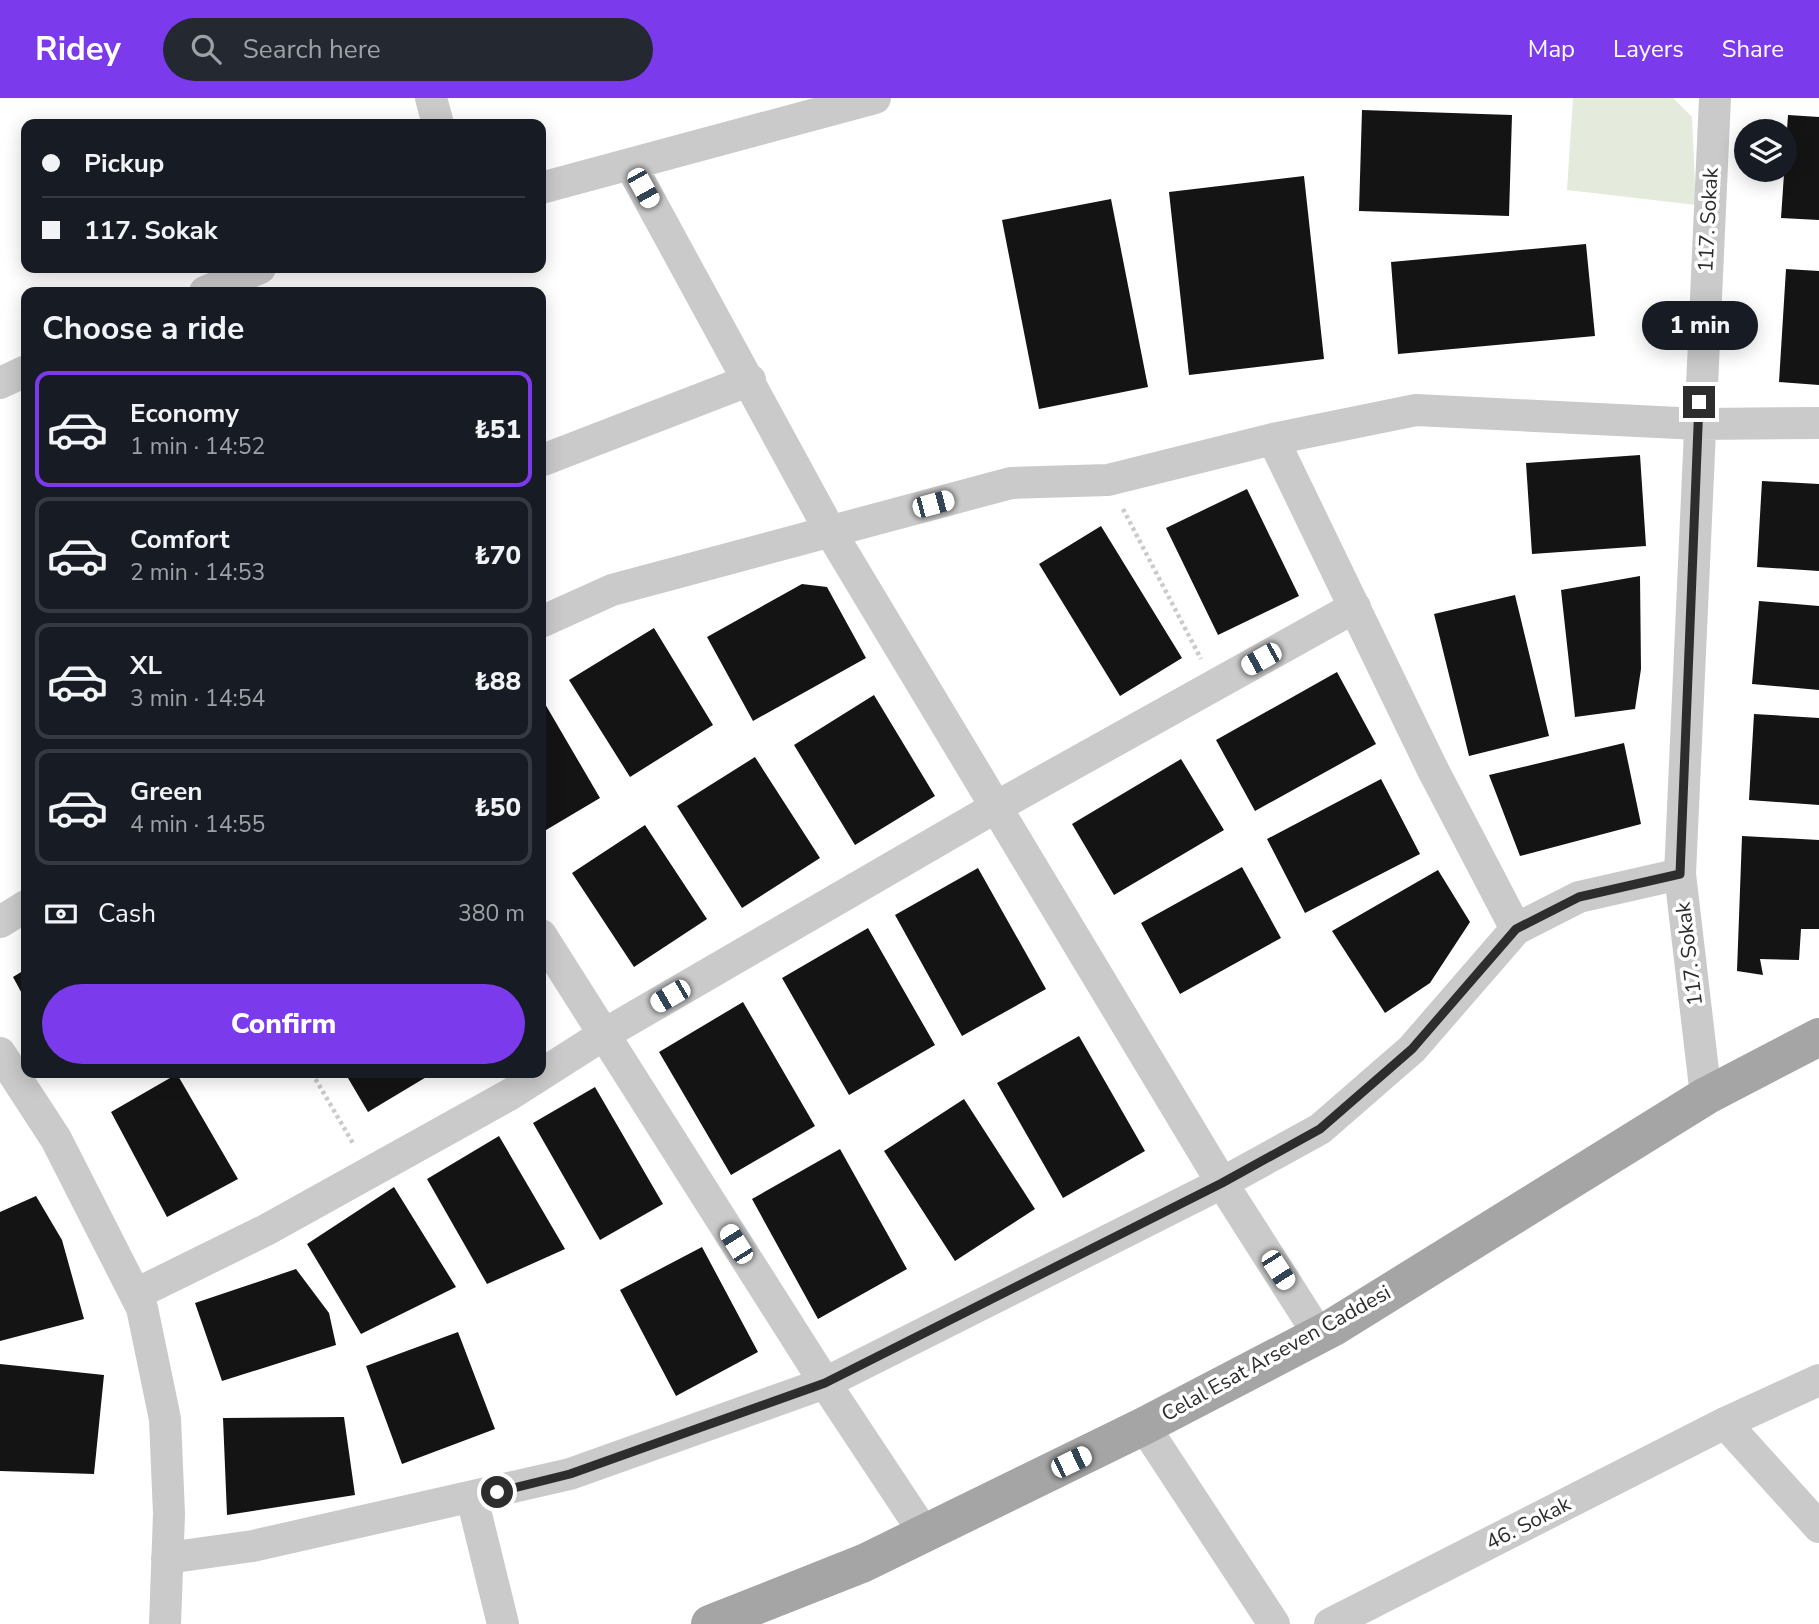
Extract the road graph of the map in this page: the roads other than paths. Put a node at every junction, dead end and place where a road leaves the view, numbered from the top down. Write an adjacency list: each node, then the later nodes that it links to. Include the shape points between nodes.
1 (431, 98): 4 (street)
2 (875, 98): 5 (street)
3 (1715, 98): 13 (street, 117. Sokak)
4 (437, 119)
5 (630, 164): 6 (street); 10 (street)
6 (546, 187)
7 (249, 273): 8 (street)
8 (216, 287)
9 (21, 373): 11 (street)
10 (750, 380): 15 (street); 16 (street)
11 (0, 383)
12 (1819, 423): 13 (street)
13 (1698, 424): 14 (street, via 1416,410); 20 (street, 117. Sokak)
14 (1273, 439): 16 (street, via 1108,480 1011,483); 17 (street)
15 (546, 459)
16 (830, 531): 18 (street, via 612,590); 19 (street)
17 (1354, 607): 19 (street); 23 (street)
18 (546, 620)
19 (996, 807): 25 (street); 31 (street)
20 (1680, 874): 23 (street, via 1579,897); 30 (street, 117. Sokak)
21 (21, 909): 22 (street)
22 (0, 922)
23 (1516, 929): 31 (street, via 1412,1049 1320,1129)
24 (546, 943): 25 (street)
25 (603, 1035): 28 (street); 35 (street)
26 (1819, 1037): 30 (main road, Celal Esat Arseven Caddesi)
27 (0, 1053): 32 (street, via 56,1139)
28 (546, 1071)
29 (536, 1078): 32 (street, via 266,1230)
30 (1706, 1096): 33 (main road, Celal Esat Arseven Caddesi)
31 (1222, 1183): 33 (street); 35 (street)
32 (136, 1294): 41 (street, via 165,1419)
33 (1319, 1335): 37 (main road, Celal Esat Arseven Caddesi)
34 (1819, 1380): 36 (street, 46. Sokak)
35 (825, 1383): 38 (street, via 570,1474); 40 (street)
36 (1725, 1423): 39 (street); 46 (street, 46. Sokak)
37 (1144, 1426): 40 (main road, Celal Esat Arseven Caddesi); 45 (street)
38 (472, 1498): 41 (street, via 253,1546); 43 (street)
39 (1819, 1527)
40 (925, 1534): 44 (main road, Celal Esat Arseven Caddesi)
41 (167, 1558): 42 (street)
42 (165, 1624)
43 (503, 1624)
44 (710, 1624)
45 (1274, 1624)
46 (1330, 1624)

